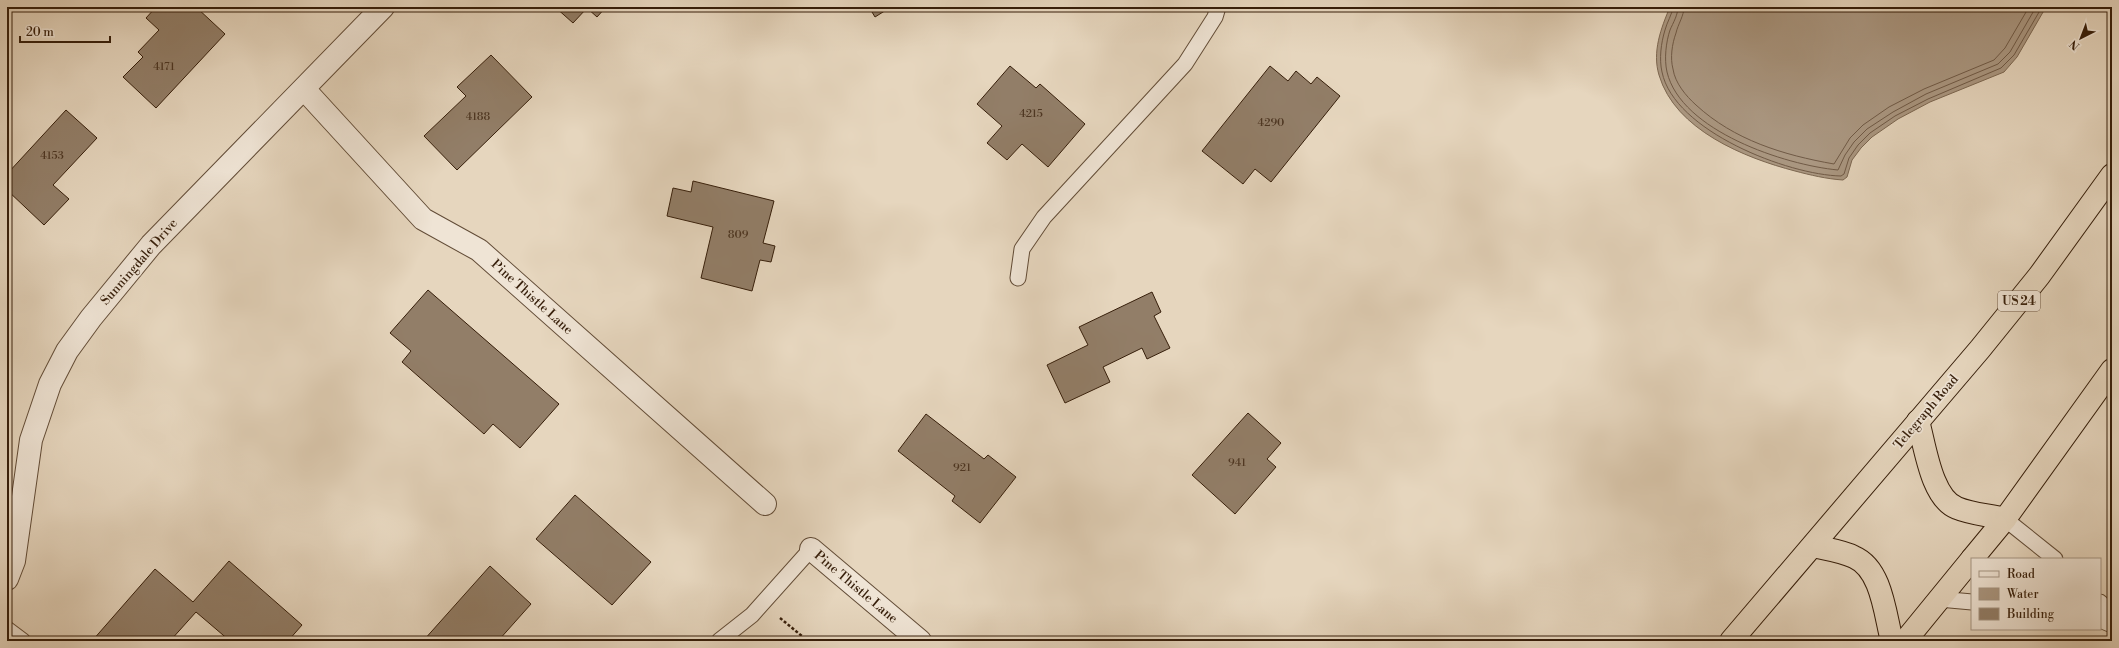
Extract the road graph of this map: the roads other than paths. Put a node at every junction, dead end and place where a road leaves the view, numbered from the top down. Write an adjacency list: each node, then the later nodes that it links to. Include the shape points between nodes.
1 (383, 7): 3 (street, Sunningdale Drive)
2 (1218, 7): 5 (lane, via 1215,17 1185,64 1044,217 1022,249)
3 (304, 89): 8 (street, Pine Thistle Lane, via 423,218 479,250); 15 (street, Sunningdale Drive, via 151,245 67,351 50,384 31,440 14,561)
4 (2112, 175): 7 (highway, Telegraph Road / US 24, via 2038,276)
5 (1018, 278)
6 (2112, 370): 9 (highway)
7 (1918, 421): 9 (highway, via 1937,488 1945,500 1956,508); 10 (highway, Telegraph Road / US 24)
8 (765, 504)
9 (2005, 519): 12 (highway); 13 (lane)
10 (1813, 546): 26 (highway, Telegraph Road / US 24); 27 (highway, via 1855,557 1868,568 1878,582)
11 (811, 549): 24 (lane, via 752,615); 25 (street, Pine Thistle Lane)
12 (1973, 558)
13 (2054, 558)
14 (1971, 560): 16 (highway)
15 (7, 579)
16 (1939, 599): 17 (lane); 28 (highway)
17 (1971, 602)
18 (2101, 603): 19 (lane)
19 (2112, 615)
20 (2101, 620): 21 (lane)
21 (2112, 625)
22 (7, 629): 23 (lane)
23 (22, 641)
24 (719, 641)
25 (920, 641)
26 (1731, 641)
27 (1892, 641)
28 (1905, 641)

